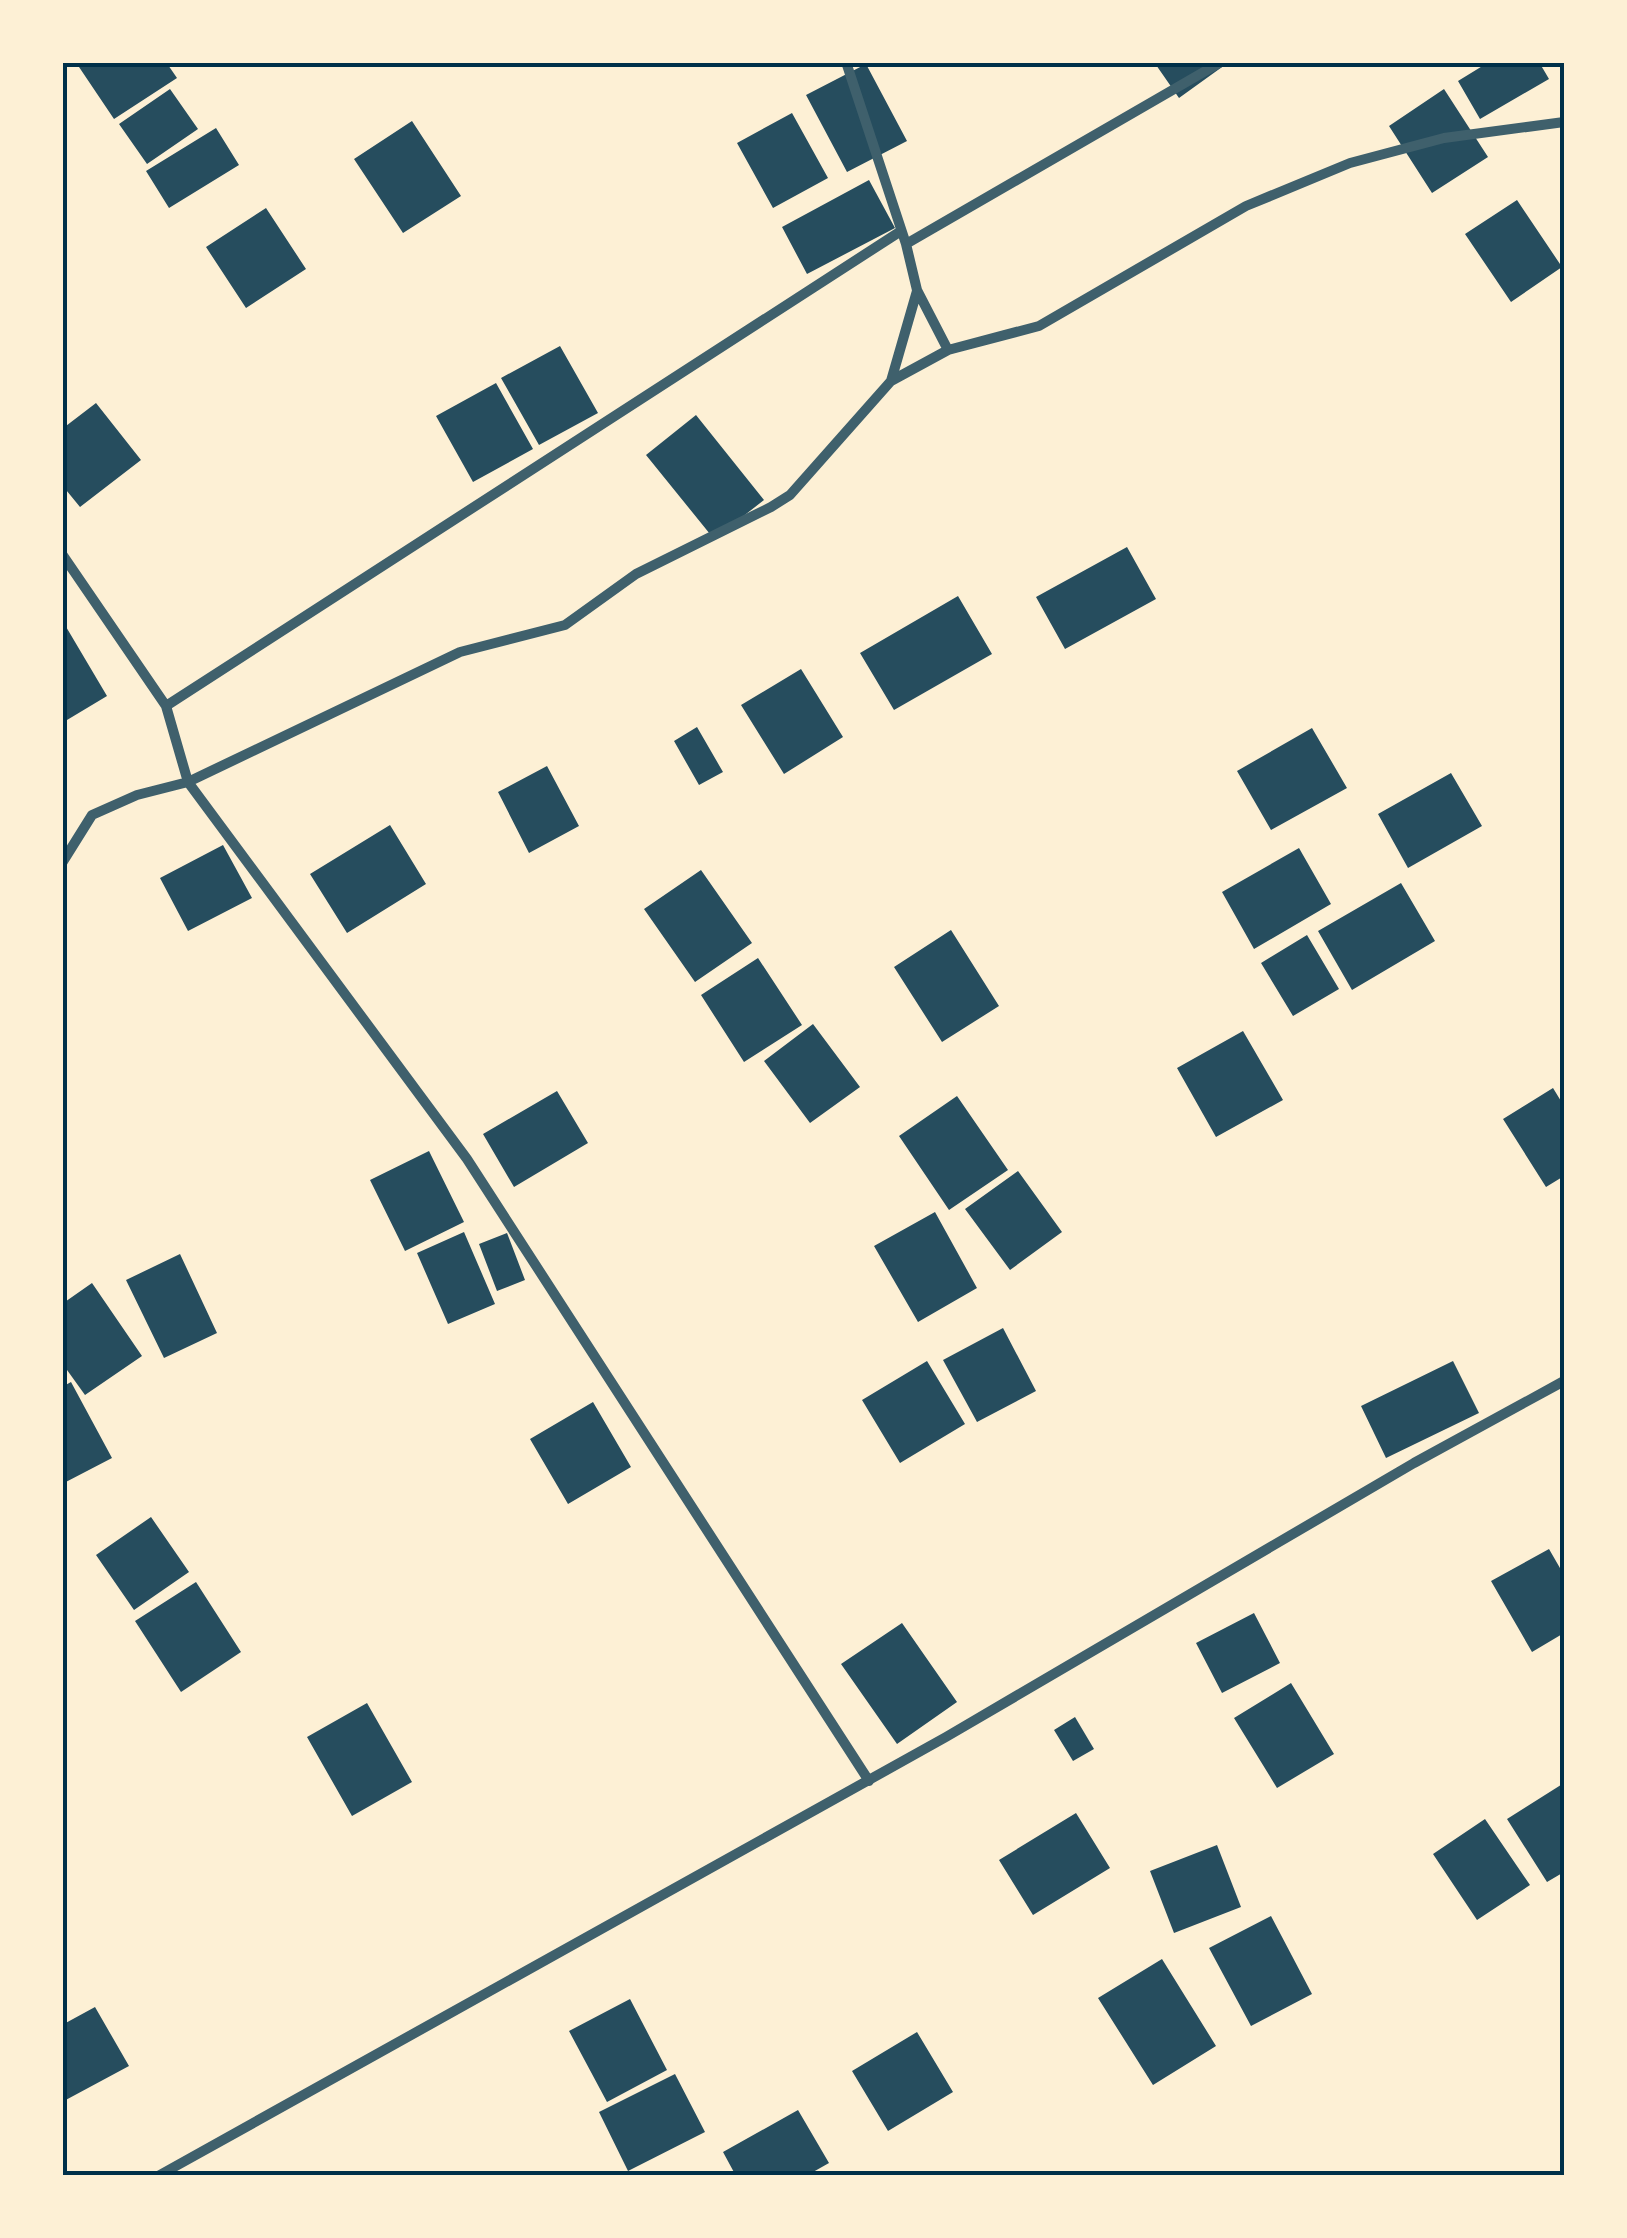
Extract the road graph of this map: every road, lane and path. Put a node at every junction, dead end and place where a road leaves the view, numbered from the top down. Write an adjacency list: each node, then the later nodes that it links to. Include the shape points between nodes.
1 (846, 62): 4 (street)
2 (1220, 62): 5 (street)
3 (1564, 122): 7 (street, via 1444,138 1350,163 1246,206 1040,326)
4 (901, 231): 5 (street); 10 (street)
5 (906, 244): 6 (street)
6 (917, 290): 7 (street); 8 (street)
7 (948, 350): 8 (street)
8 (891, 381): 11 (street, via 790,495 636,574 566,625 460,652)
9 (62, 554): 10 (street)
10 (166, 706): 11 (street)
11 (188, 782): 12 (street, via 136,794 92,815); 14 (street, via 467,1159)
12 (62, 863)
13 (1564, 1381): 14 (street)
14 (869, 1780): 15 (street)
15 (158, 2176)

